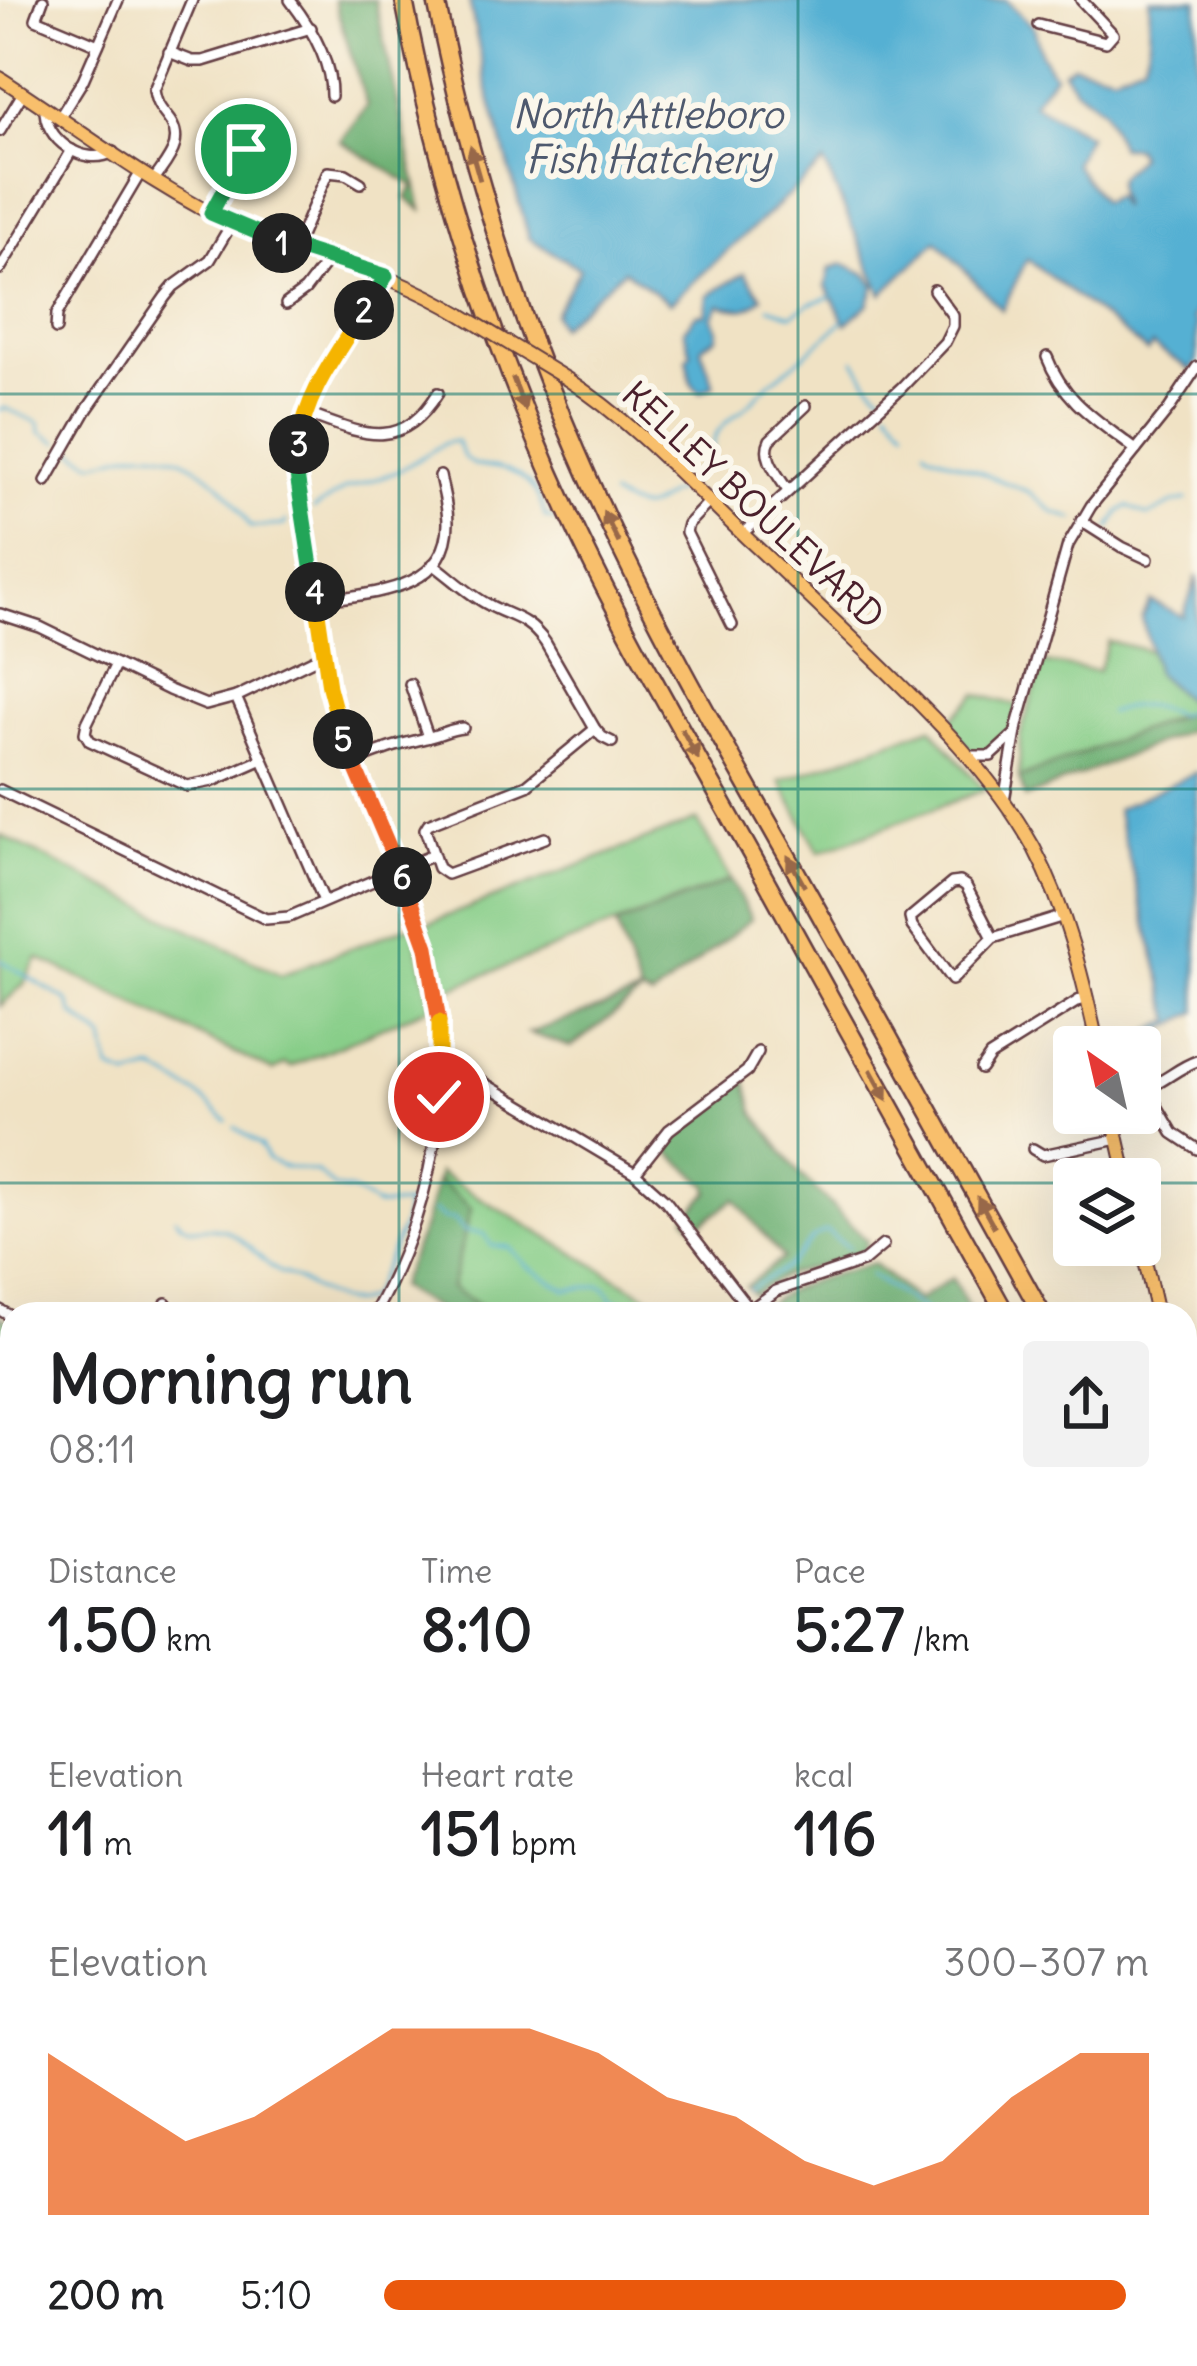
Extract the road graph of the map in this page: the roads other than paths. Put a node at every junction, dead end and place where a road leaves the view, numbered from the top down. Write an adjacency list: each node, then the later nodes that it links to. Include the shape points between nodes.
1 (43, 0): 10 (street, via 36,19)
2 (118, 0): 10 (street)
3 (191, 0): 11 (street)
4 (290, 0): 9 (street)
5 (400, 0): 89 (highway, one-way to 89, via 489,314 586,550)
6 (436, 0): 90 (highway, one-way to 6, via 601,506 502,252)
7 (1081, 0): 8 (street, via 1113,34 1106,42)
8 (1038, 25)
9 (311, 28): 11 (street, via 203,61); 14 (street)
10 (98, 45): 16 (street)
11 (170, 52): 22 (street, via 154,94 177,143)
12 (0, 78): 13 (main road, KELLEY BOULEVARD)
13 (23, 93): 15 (main road, KELLEY BOULEVARD); 18 (street)
14 (331, 96)
15 (45, 107): 16 (main road, KELLEY BOULEVARD); 19 (street, via 50,131)
16 (60, 117): 20 (main road, KELLEY BOULEVARD)
17 (243, 118): 24 (street, via 251,135)
18 (0, 131)
19 (72, 150): 20 (street, via 92,158); 28 (street)
20 (113, 152): 21 (main road, KELLEY BOULEVARD)
21 (141, 172): 22 (main road, KELLEY BOULEVARD); 32 (street, via 57,314)
22 (154, 180): 24 (main road, KELLEY BOULEVARD)
23 (361, 183): 26 (street, via 328,172)
24 (211, 213): 25 (main road, KELLEY BOULEVARD)
25 (232, 223): 26 (main road, KELLEY BOULEVARD); 40 (street, via 210,260 165,297)
26 (296, 246): 27 (main road, KELLEY BOULEVARD)
27 (329, 257): 29 (main road, KELLEY BOULEVARD); 31 (street)
28 (0, 269)
29 (386, 276): 37 (street); 42 (main road, KELLEY BOULEVARD, bridge, via 610,408)
30 (934, 290): 41 (street, via 953,316 945,342)
31 (286, 304)
32 (56, 329)
33 (1047, 357): 38 (street, via 1071,398)
34 (1197, 367): 38 (street)
35 (438, 393): 37 (street, via 416,421 381,434)
36 (806, 406): 41 (street, via 766,447)
37 (305, 412): 47 (street, via 297,475)
38 (1136, 450): 43 (street)
39 (440, 476): 46 (street, via 448,526)
40 (46, 482)
41 (788, 491): 44 (street)
42 (709, 502): 44 (main road, KELLEY BOULEVARD); 49 (street, via 686,532)
43 (1081, 520): 45 (street); 56 (street, via 1061,563)
44 (742, 533): 59 (main road, KELLEY BOULEVARD)
45 (1148, 559)
46 (433, 564): 47 (street, via 406,585); 55 (street, via 535,629)
47 (317, 601): 50 (street)
48 (0, 614): 51 (street)
49 (732, 625)
50 (325, 654): 53 (street); 61 (street)
51 (116, 664): 53 (street, via 194,702); 60 (street, via 87,723 90,741 187,786)
52 (410, 684): 57 (street)
53 (236, 697): 60 (street)
54 (464, 728): 57 (street)
55 (595, 729): 58 (street); 65 (street, via 527,785 426,827)
56 (1015, 734): 59 (street, via 991,756); 63 (street)
57 (428, 737): 61 (street)
58 (612, 742)
59 (968, 756): 63 (main road, KELLEY BOULEVARD)
60 (263, 759): 67 (street)
61 (352, 763): 66 (street)
62 (0, 790): 67 (street, via 266,919)
63 (1004, 801): 68 (main road, KELLEY BOULEVARD)
64 (545, 838): 65 (street, via 451,874)
65 (433, 855): 66 (street)
66 (399, 870): 67 (street); 75 (street, via 432,970)
67 (324, 901)
68 (1064, 916): 69 (street); 70 (main road, KELLEY BOULEVARD)
69 (993, 938): 69 (street, via 952,980 910,916 960,882)
70 (1086, 996): 71 (main road, KELLEY BOULEVARD); 74 (street)
71 (1093, 1026)
72 (758, 1052): 83 (street, via 747,1071 669,1130)
73 (1197, 1061): 76 (street)
74 (981, 1069)
75 (440, 1073): 83 (street, via 477,1079); 86 (street, via 425,1195)
76 (1161, 1080)
77 (1161, 1115): 80 (street)
78 (1117, 1134): 79 (main road)
79 (1118, 1139): 81 (street, via 1043,1155); 82 (main road)
80 (1197, 1149)
81 (1033, 1150)
82 (1122, 1158)
83 (635, 1173): 87 (street, via 665,1199)
84 (883, 1245): 88 (street, via 864,1261)
85 (1146, 1266): 91 (main road)
86 (380, 1302)
87 (741, 1302)
88 (762, 1302)
89 (999, 1302)
90 (1035, 1302)
91 (1153, 1302)

